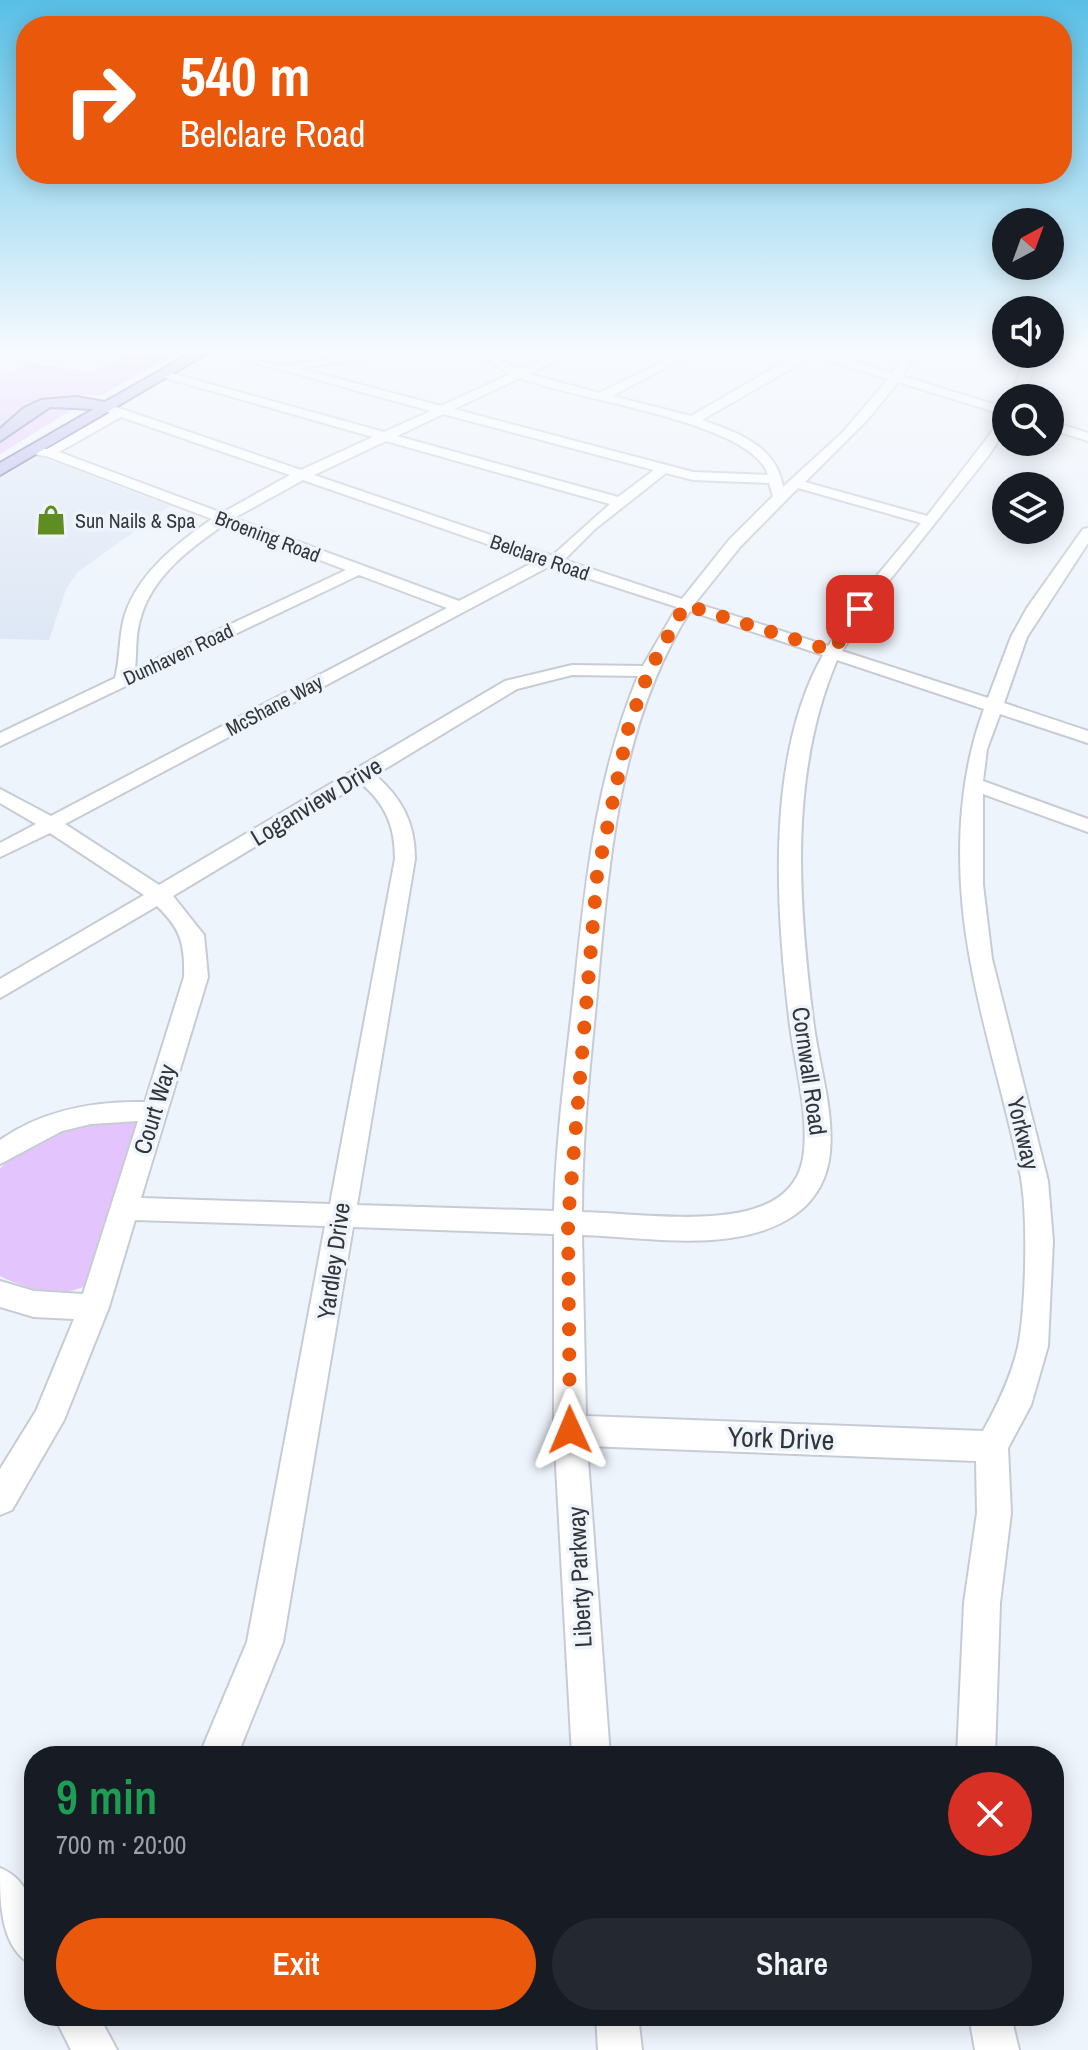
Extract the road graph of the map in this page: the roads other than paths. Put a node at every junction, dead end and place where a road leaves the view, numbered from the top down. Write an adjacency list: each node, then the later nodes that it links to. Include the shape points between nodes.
1 (27, 447): 11 (main road)
2 (47, 447): 10 (main road)
3 (217, 447): 16 (street, Belclare Road)
4 (363, 447): 16 (street)
5 (418, 447): 19 (street)
6 (584, 447): 14 (street)
7 (750, 447): 12 (street)
8 (836, 447): 13 (street, Liberty Parkway)
9 (988, 447): 21 (street, Cornwall Road, via 966,480)
10 (40, 451): 15 (main road); 20 (street, Broening Road)
11 (0, 460)
12 (768, 460): 13 (street); 18 (street)
13 (820, 463): 17 (street, Liberty Parkway)
14 (664, 468): 18 (street); 19 (street, McShane Way)
15 (0, 470)
16 (301, 476): 20 (street); 23 (street, Belclare Road)
17 (798, 484): 18 (street, Liberty Parkway); 21 (street)
18 (776, 491): 25 (street, Liberty Parkway)
19 (619, 502): 23 (street, McShane Way)
20 (223, 519): 24 (street, Broening Road); 29 (street, via 151,580 132,619)
21 (927, 520): 27 (street, Cornwall Road)
22 (1088, 532): 30 (street, Yorkway, via 1035,608)
23 (552, 561): 25 (street, Belclare Road); 26 (street, McShane Way)
24 (357, 570): 26 (street, Broening Road); 29 (street, Dunhaven Road)
25 (685, 605): 27 (street, Belclare Road); 28 (street, Liberty Parkway)
26 (459, 607): 36 (street, McShane Way)
27 (833, 651): 30 (street, Belclare Road); 45 (street, Cornwall Road, via 810,701 797,755 792,874 800,1017 820,1148 808,1185 768,1218 739,1225)
28 (649, 671): 33 (street, Loganview Drive, via 572,670 511,685); 45 (street, Liberty Parkway, via 622,754 597,876)
29 (124, 679): 32 (street, Dunhaven Road)
30 (993, 704): 31 (street, Belclare Road); 34 (street, Yorkway)
31 (1088, 737)
32 (0, 740)
33 (361, 773): 39 (street, Loganview Drive); 44 (street, Yardley Drive, via 388,794 406,837)
34 (973, 784): 37 (street); 49 (street, Yorkway, via 972,885 981,959 1035,1181 1039,1241 1033,1346 1015,1405)
35 (0, 795): 36 (street, Court Way)
36 (49, 825): 38 (street, McShane Way); 39 (street, Court Way)
37 (1088, 826)
38 (0, 851)
39 (159, 895): 40 (street, Loganview Drive); 41 (street, Court Way, via 182,917 197,955 196,977)
40 (0, 990)
41 (153, 1112): 42 (street, via 105,1110 61,1118); 43 (street, Court Way)
42 (0, 1154)
43 (124, 1209): 44 (street, Cornwall Road); 47 (street, Court Way)
44 (339, 1217): 45 (street, Cornwall Road); 51 (street, Yardley Drive, via 265,1642)
45 (568, 1221): 48 (street, Liberty Parkway)
46 (0, 1294): 47 (street, via 47,1306)
47 (94, 1307): 50 (street, Court Way, via 48,1420)
48 (570, 1430): 49 (street, York Drive); 52 (street, Liberty Parkway)
49 (992, 1446): 53 (street, via 994,1513 982,1603)
50 (0, 1499)
51 (222, 1746)
52 (590, 1746)
53 (976, 1746)
54 (0, 1888): 55 (street)
55 (24, 1928)
56 (81, 2026): 59 (street)
57 (618, 2026): 60 (street)
58 (992, 2026): 61 (street)
59 (95, 2050)
60 (620, 2050)
61 (997, 2050)

